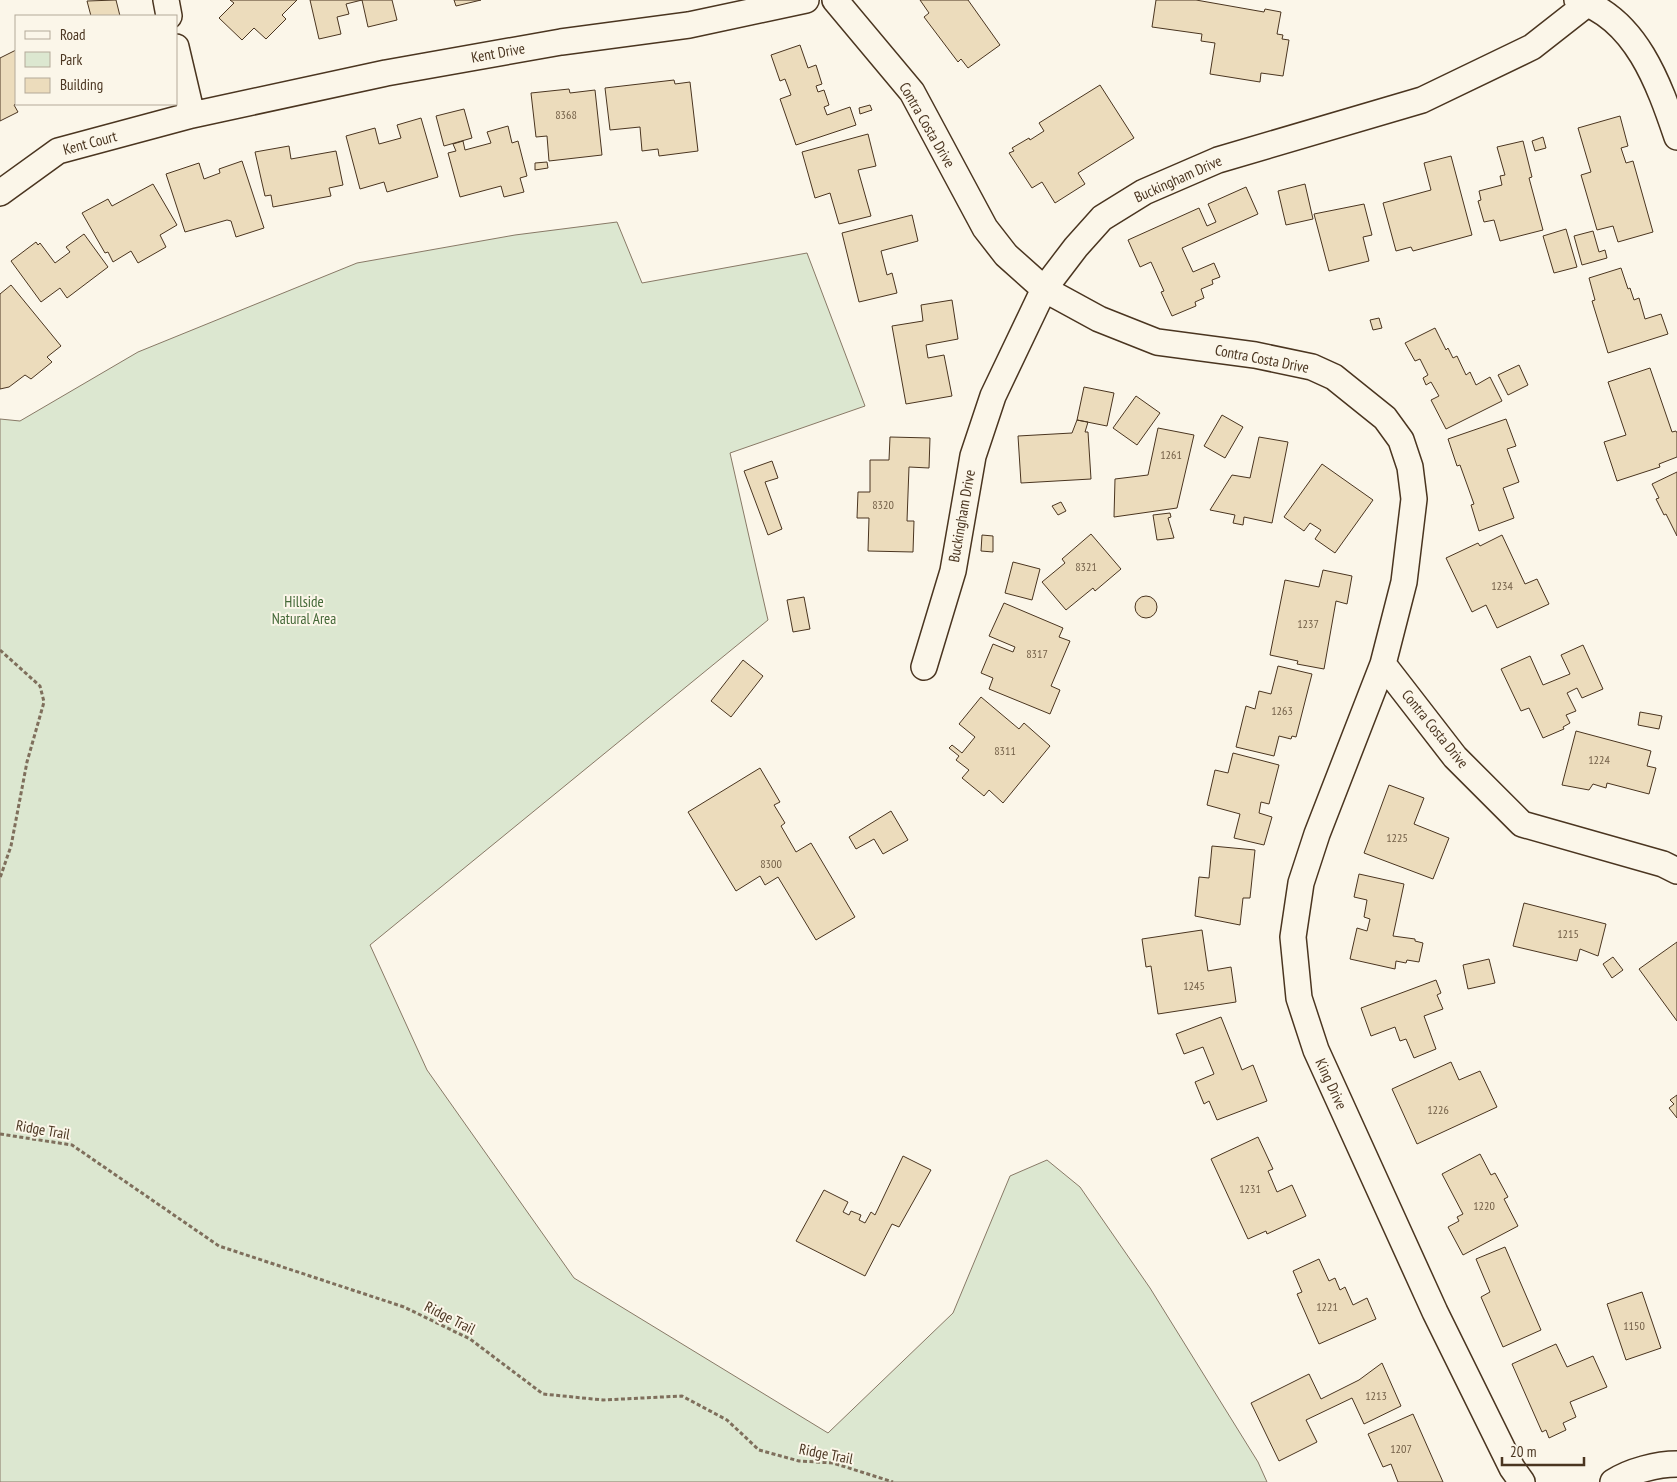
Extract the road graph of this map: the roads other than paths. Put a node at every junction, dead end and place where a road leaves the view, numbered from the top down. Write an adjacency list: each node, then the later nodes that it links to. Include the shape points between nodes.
1 (166, 0): 5 (street)
2 (806, 0): 7 (street, Kent Drive, via 689,25 561,42 386,73)
3 (835, 0): 10 (street, Contra Costa Drive, via 912,92 986,228 1006,255)
4 (1586, 1): 8 (street, via 1614,19 1638,50 1659,84); 10 (street, Buckingham Drive, via 1532,47 1422,100 1218,160 1144,192 1102,218)
5 (169, 15)
6 (178, 56): 7 (street)
7 (192, 116): 9 (street, Kent Court, via 58,151)
8 (1677, 138)
9 (0, 192)
10 (1044, 289): 11 (street, Contra Costa Drive, via 1100,320 1157,342 1255,354 1312,367 1334,377 1385,418 1401,440 1410,468 1414,499 1404,582); 12 (street, Buckingham Drive, via 993,396 973,456 953,571)
11 (1383, 664): 13 (street, Contra Costa Drive, via 1455,758 1522,824); 15 (street, King Drive, via 1317,834 1302,883 1293,937 1299,998 1316,1050 1435,1312 1512,1468)
12 (924, 667)
13 (1677, 871)
14 (1676, 1464): 16 (street, via 1639,1471)
15 (1522, 1482)
16 (1613, 1482)

